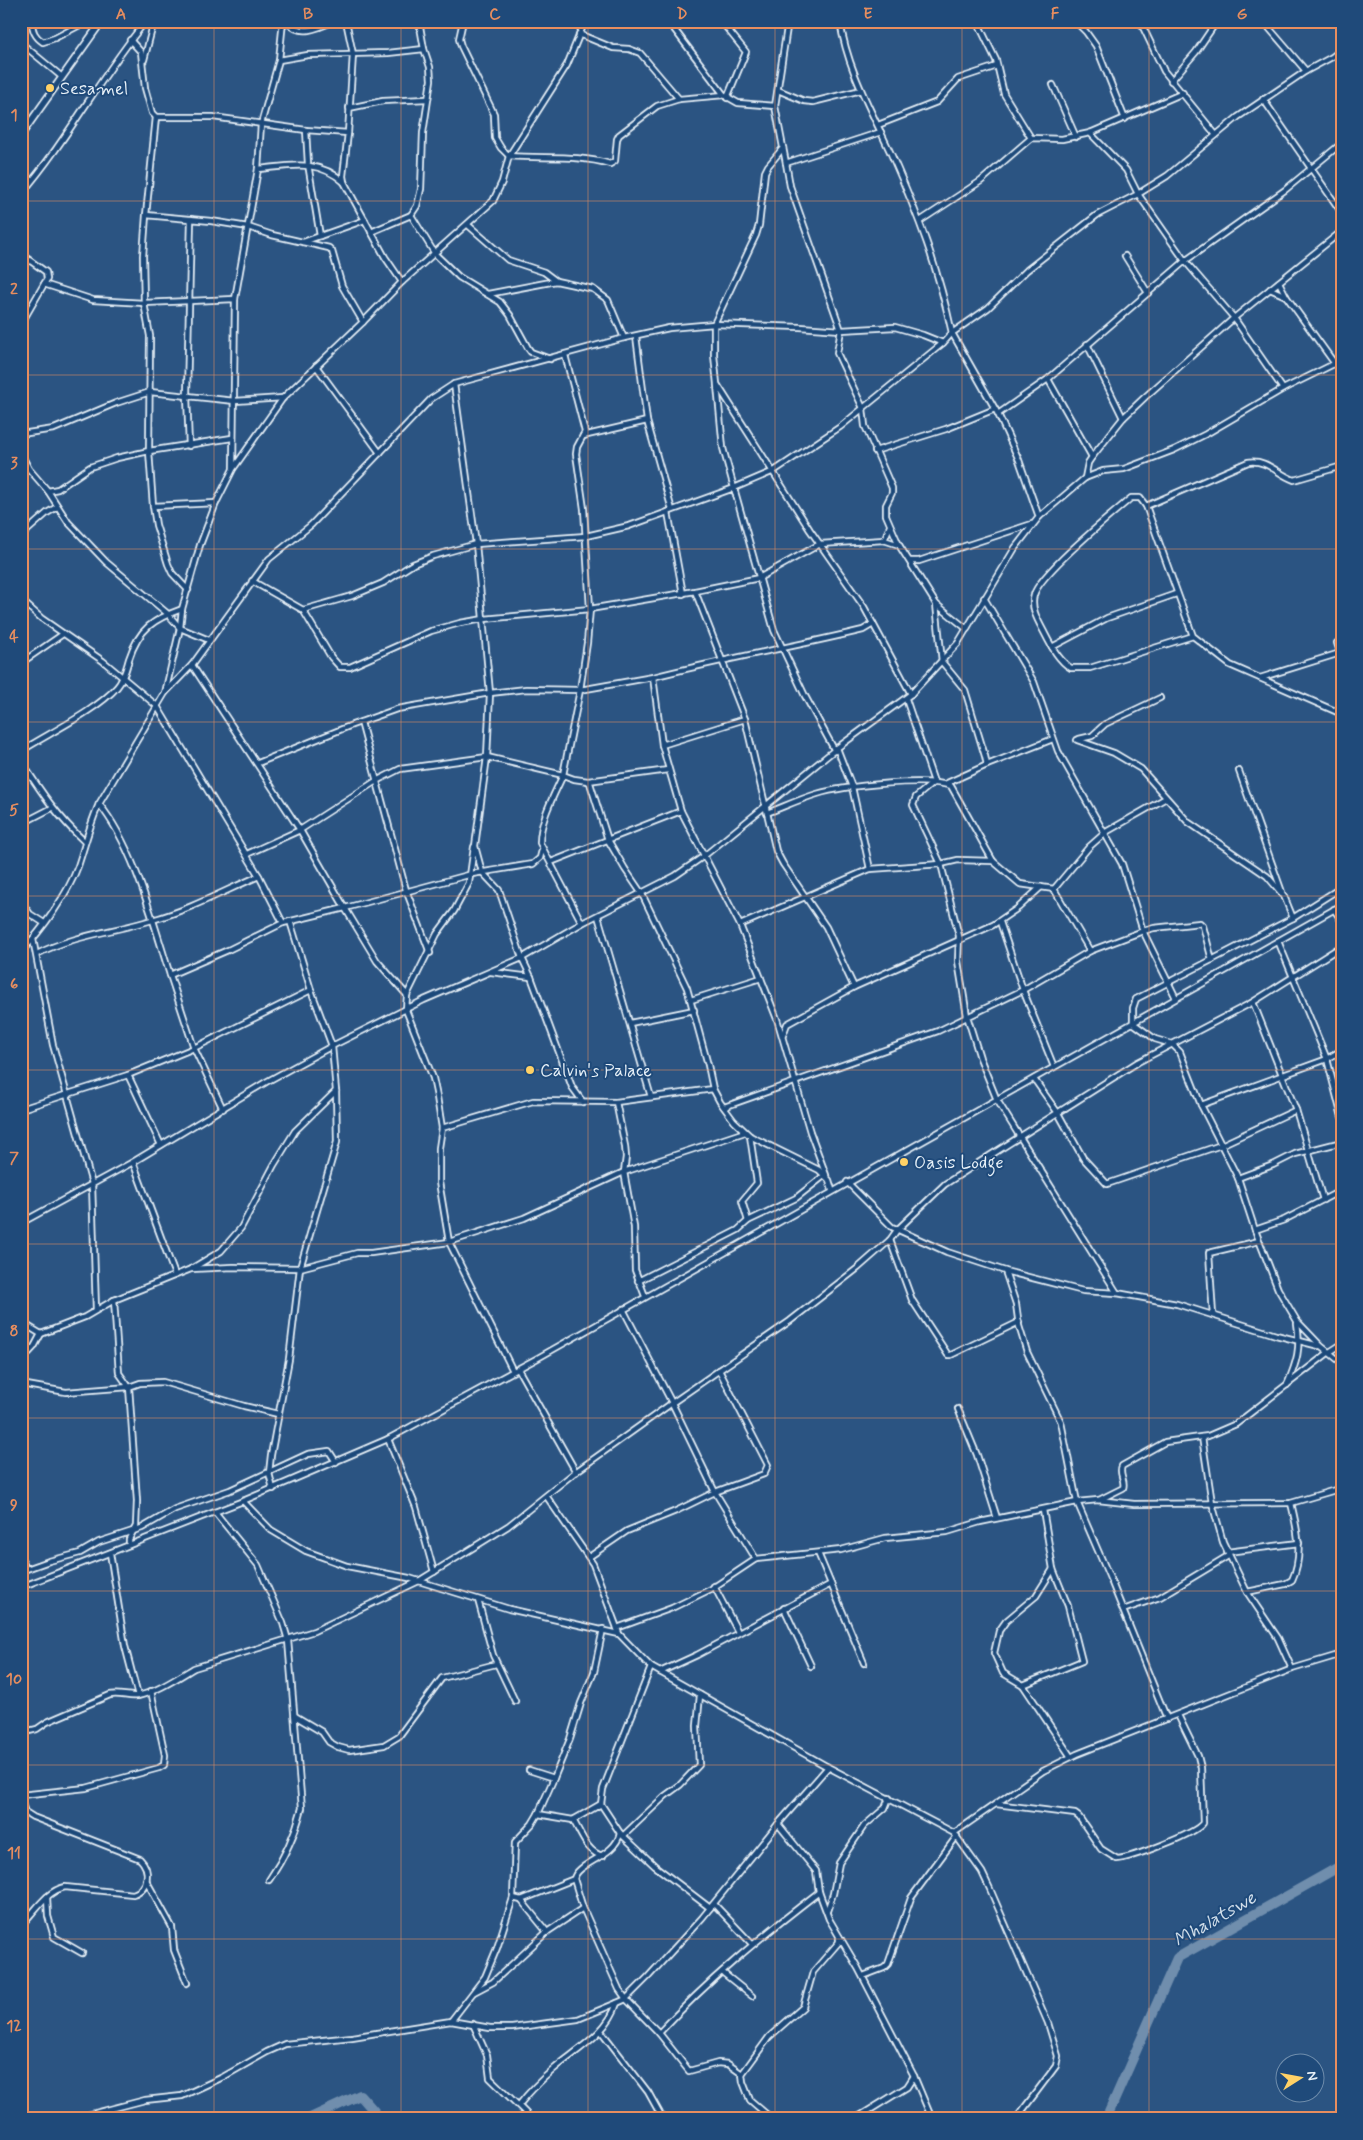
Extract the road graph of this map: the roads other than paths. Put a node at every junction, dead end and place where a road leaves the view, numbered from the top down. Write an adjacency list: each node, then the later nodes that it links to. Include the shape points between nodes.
1 (32, 21): 2 (street, via 34,33 43,42)
2 (97, 21)
3 (102, 21): 31 (street)
4 (146, 21): 22 (street)
5 (154, 21): 28 (street)
6 (285, 21): 7 (street, via 306,31); 27 (street)
7 (334, 21)
8 (346, 21): 26 (street)
9 (418, 21): 24 (street)
10 (463, 21): 57 (street, via 459,39 461,46 494,114 495,138)
11 (585, 21): 21 (street)
12 (668, 21): 37 (street)
13 (721, 21): 37 (street, via 746,52)
14 (788, 21): 34 (street)
15 (840, 21): 35 (street, via 842,39)
16 (977, 21): 29 (street)
17 (1075, 21): 44 (street, via 1096,46)
18 (1140, 21): 32 (street)
19 (1217, 21): 32 (street)
20 (1263, 21): 30 (street)
21 (580, 34): 40 (street, via 613,48 640,53); 57 (street, via 567,65)
22 (130, 40): 28 (street, via 140,49); 63 (street)
23 (21, 43): 31 (street)
24 (424, 49): 26 (street); 38 (street, via 431,73)
25 (1342, 49): 30 (street)
26 (353, 54): 27 (street, via 308,55); 42 (street)
27 (279, 60): 45 (street)
28 (144, 62): 43 (street, via 145,88)
29 (997, 66): 46 (street, via 958,79 937,102); 54 (street, via 1004,94)
30 (1306, 71): 39 (street)
31 (62, 77): 51 (street)
32 (1171, 81): 36 (street)
33 (1054, 84): 53 (street)
34 (778, 90): 35 (street, via 809,102); 41 (street)
35 (861, 90): 46 (street)
36 (1183, 94): 44 (street); 52 (street)
37 (726, 97): 40 (street); 41 (street, via 738,103)
38 (427, 99): 42 (street); 67 (street, via 420,188)
39 (1263, 99): 52 (street); 61 (street)
40 (679, 100): 57 (street, via 657,106 619,135 616,161 613,163 570,156)
41 (775, 106): 56 (street)
42 (349, 108): 49 (street)
43 (156, 117): 45 (street, via 213,117); 66 (street)
44 (1125, 118): 50 (street)
45 (261, 124): 47 (street); 60 (street)
46 (878, 125): 48 (street)
47 (306, 130): 49 (street); 59 (street)
48 (881, 132): 58 (street); 70 (street)
49 (348, 133): 62 (street)
50 (1090, 133): 53 (street); 64 (street, via 1126,170)
51 (21, 135)
52 (1216, 135): 64 (street, via 1167,176)
53 (1076, 137): 54 (street)
54 (1030, 138): 70 (street, via 981,181)
55 (1342, 143): 61 (street)
56 (782, 148): 58 (street); 95 (street, via 765,172 756,235)
57 (509, 156): 71 (street, via 493,201)
58 (786, 163): 96 (street, via 790,186)
59 (308, 164): 60 (street); 62 (street, via 329,170); 75 (street)
60 (258, 169): 72 (street)
61 (1312, 169): 65 (street); 80 (street)
62 (344, 182): 69 (street)
63 (21, 194)
64 (1138, 194): 80 (street); 97 (street, via 1097,214 1027,270 988,308)
65 (1342, 214)
66 (146, 215): 68 (street); 91 (street)
67 (412, 215): 73 (street); 78 (street)
68 (191, 219): 72 (street); 90 (street)
69 (365, 220): 73 (street); 75 (street)
70 (920, 221): 97 (street, via 942,285)
71 (468, 225): 78 (street); 81 (street, via 508,260 544,272)
72 (248, 227): 76 (street); 89 (street)
73 (371, 232): 82 (street)
74 (1342, 232): 83 (street)
75 (320, 236): 76 (street)
76 (303, 242): 93 (street, via 330,249 342,286)
77 (21, 254): 84 (street, via 46,272)
78 (435, 254): 82 (street); 87 (street, via 459,277)
79 (1125, 256): 86 (street)
80 (1185, 261): 86 (street); 92 (street)
81 (556, 281): 87 (street); 99 (street, via 601,294 614,311)
82 (402, 282): 93 (street)
83 (1279, 282): 85 (street); 88 (street)
84 (44, 284): 91 (street, via 93,300); 94 (street)
85 (1270, 289): 88 (street); 92 (street)
86 (1148, 293): 101 (street)
87 (488, 294): 103 (street, via 510,314 531,352)
88 (1286, 296): 105 (street)
89 (235, 299): 90 (street); 114 (street)
90 (190, 300): 91 (street); 112 (street)
91 (144, 303): 111 (street, via 150,336)
92 (1234, 318): 110 (street); 117 (street)
93 (363, 322): 106 (street)
94 (21, 324)
95 (714, 324): 96 (street); 98 (street, via 670,328); 109 (street)
96 (841, 330): 100 (street, via 894,327); 115 (street, via 837,353)
97 (952, 333): 100 (street); 116 (street)
98 (636, 336): 99 (street); 118 (street)
99 (624, 338): 102 (street)
100 (943, 343): 115 (street)
101 (1087, 344): 107 (street); 117 (street)
102 (566, 355): 103 (street); 120 (street, via 585,432)
103 (550, 359): 108 (street)
104 (1342, 360): 105 (street)
105 (1335, 364): 110 (street)
106 (316, 366): 113 (street); 126 (street)
107 (1048, 378): 116 (street); 127 (street)
108 (454, 384): 126 (street, via 431,399); 145 (street)
109 (717, 384): 130 (street); 132 (street, via 723,448)
110 (1283, 389): 131 (street, via 1165,454)
111 (150, 392): 112 (street); 119 (street, via 54,429); 123 (street)
112 (187, 396): 114 (street); 122 (street)
113 (282, 398): 114 (street); 129 (street)
114 (235, 400): 121 (street)
115 (863, 408): 124 (street, via 865,426); 130 (street)
116 (996, 412): 124 (street); 139 (street, via 1019,460)
117 (1123, 418): 127 (street)
118 (646, 421): 120 (street); 138 (street)
119 (21, 434)
120 (583, 436): 143 (street, via 576,454)
121 (232, 438): 122 (street); 129 (street)
122 (189, 446): 123 (street)
123 (149, 451): 133 (street, via 101,463 79,473 58,489); 135 (street)
124 (875, 451): 141 (street, via 892,488 886,505)
125 (21, 454): 133 (street)
126 (380, 454): 150 (street, via 311,525 269,559)
127 (1092, 457): 131 (street)
128 (1342, 466): 136 (street, via 1294,480 1268,465 1248,462)
129 (233, 469): 134 (street)
130 (774, 471): 132 (street); 146 (street)
131 (1086, 478): 139 (street)
132 (734, 488): 138 (street); 149 (street)
133 (48, 491): 137 (street)
134 (216, 503): 135 (street); 151 (street)
135 (153, 506): 151 (street, via 168,564)
136 (1146, 506): 154 (street); 170 (street, via 1140,498 1131,498 1037,586 1033,603 1035,614)
137 (57, 507): 142 (street); 161 (street, via 106,562)
138 (670, 511): 143 (street, via 629,526); 153 (street)
139 (1039, 516): 140 (street)
140 (1033, 524): 148 (street, via 919,561); 155 (street)
141 (890, 526): 144 (street); 147 (street)
142 (21, 536)
143 (586, 536): 145 (street); 159 (street)
144 (884, 540): 146 (street); 147 (street)
145 (476, 544): 160 (street, via 420,560 375,586 336,602); 162 (street)
146 (820, 544): 149 (street); 163 (street)
147 (899, 545): 148 (street)
148 (910, 561): 157 (street)
149 (759, 578): 152 (street); 171 (street)
150 (252, 581): 160 (street); 168 (street)
151 (188, 590): 158 (street)
152 (695, 591): 153 (street); 173 (street)
153 (683, 594): 159 (street)
154 (1176, 594): 167 (street); 170 (street, via 1114,615)
155 (984, 598): 165 (street); 190 (street, via 1034,682)
156 (21, 600): 166 (street)
157 (936, 604): 165 (street); 174 (street)
158 (182, 609): 161 (street); 164 (street)
159 (590, 609): 162 (street); 180 (street)
160 (303, 610): 162 (street, via 340,667 366,661 431,631)
161 (168, 614): 164 (street); 178 (street, via 156,619 139,638)
162 (484, 619): 181 (street)
163 (873, 624): 171 (street, via 863,630); 183 (street)
164 (180, 628): 168 (street); 182 (street)
165 (967, 629): 174 (street)
166 (63, 634): 175 (street); 178 (street)
167 (1193, 636): 170 (street, via 1084,669 1067,665); 179 (street, via 1230,665)
168 (209, 640): 176 (street)
169 (1342, 640): 172 (street, via 1337,642)
170 (1052, 647)
171 (782, 649): 173 (street); 192 (street)
172 (1341, 656): 179 (street)
173 (721, 660): 177 (street); 188 (street)
174 (942, 662): 183 (street); 197 (street, via 965,690)
175 (21, 663)
176 (192, 665): 182 (street); 196 (street)
177 (653, 677): 180 (street); 191 (street)
178 (123, 678): 186 (street); 193 (street, via 98,704)
179 (1260, 678): 187 (street)
180 (580, 690): 181 (street, via 526,689); 200 (street)
181 (490, 693): 189 (street, via 397,709); 194 (street)
182 (164, 694): 186 (street)
183 (911, 694): 185 (street)
184 (1160, 698): 206 (street, via 1105,724 1092,736 1077,740 1131,762 1150,777)
185 (906, 699): 192 (street); 203 (street)
186 (157, 706): 207 (street); 219 (street)
187 (1342, 714)
188 (745, 719): 191 (street); 208 (street)
189 (361, 722): 196 (street); 201 (street)
190 (1053, 739): 197 (street); 214 (street)
191 (662, 745): 198 (street)
192 (836, 749): 205 (street); 208 (street)
193 (21, 751)
194 (487, 757): 200 (street); 201 (street, via 400,769); 217 (street)
195 (21, 761): 209 (street)
196 (258, 764): 213 (street)
197 (987, 765): 204 (street)
198 (668, 770): 202 (street); 210 (street)
199 (1239, 771): 234 (street)
200 (564, 775): 202 (street); 218 (street, via 540,836)
201 (376, 781): 213 (street); 231 (street)
202 (588, 781): 215 (street)
203 (934, 782): 204 (street); 205 (street); 223 (street, via 916,797 913,805)
204 (945, 784): 221 (street, via 955,790)
205 (852, 787): 211 (street, via 817,794); 224 (street)
206 (1166, 798): 214 (street); 234 (street, via 1202,833 1259,869)
207 (99, 804): 216 (street); 241 (street, via 109,816 128,856)
208 (765, 807): 211 (street); 220 (street)
209 (52, 808): 212 (street); 216 (street)
210 (681, 811): 215 (street); 220 (street)
211 (767, 813): 233 (street, via 776,851)
212 (21, 824)
213 (300, 830): 219 (street); 237 (street)
214 (1106, 832): 230 (street); 249 (street, via 1122,864)
215 (608, 840): 222 (street); 232 (street)
216 (85, 842): 246 (street, via 78,867)
217 (474, 846): 225 (street); 226 (street)
218 (542, 850): 222 (street); 225 (street, via 540,858 533,864)
219 (247, 854): 227 (street)
220 (704, 856): 232 (street); 248 (street)
221 (993, 861): 223 (street, via 958,860); 228 (street, via 1020,884)
222 (551, 862): 247 (street)
223 (941, 864): 224 (street); 252 (street)
224 (870, 869): 233 (street)
225 (482, 872): 226 (street); 258 (street, via 499,890)
226 (472, 874): 231 (street); 256 (street, via 464,895 438,934)
227 (259, 876): 241 (street); 245 (street)
228 (1042, 887): 230 (street); 243 (street)
229 (1342, 887): 240 (street)
230 (1054, 889): 254 (street)
231 (406, 890): 237 (street); 256 (street)
232 (642, 894): 239 (street); 271 (street)
233 (805, 896): 248 (street); 266 (street, via 826,927)
234 (1284, 896): 240 (street)
235 (21, 901): 246 (street, via 30,914)
236 (1342, 904): 238 (street)
237 (345, 908): 242 (street); 269 (street, via 377,961)
238 (1334, 909): 244 (street); 251 (street)
239 (598, 916): 247 (street); 276 (street)
240 (1293, 918): 259 (street)
241 (153, 920): 257 (street, via 74,938); 261 (street)
242 (290, 922): 245 (street); 267 (street)
243 (1000, 922): 252 (street); 268 (street)
244 (1342, 922)
245 (283, 923): 261 (street)
246 (44, 924): 250 (street)
247 (582, 924): 258 (street)
248 (740, 925): 264 (street)
249 (1143, 931): 254 (street); 259 (street, via 1200,923); 265 (street)
250 (33, 940): 255 (street); 257 (street)
251 (1278, 941): 263 (street); 270 (street)
252 (959, 942): 266 (street); 275 (street, via 958,961)
253 (1342, 946): 263 (street)
254 (1090, 951): 268 (street)
255 (21, 952)
256 (430, 953): 269 (street)
257 (37, 954): 291 (street, via 48,1020)
258 (522, 958): 260 (street); 262 (street)
259 (1212, 960): 265 (street)
260 (489, 972): 262 (street); 273 (street)
261 (170, 975): 281 (street)
262 (532, 977): 294 (street, via 572,1087)
263 (1294, 977): 272 (street); 283 (street)
264 (761, 978): 271 (street); 278 (street)
265 (1168, 983): 270 (street); 277 (street, via 1136,999)
266 (854, 987): 278 (street, via 787,1024)
267 (311, 990): 280 (street); 281 (street)
268 (1023, 990): 275 (street); 284 (street)
269 (407, 995): 273 (street)
270 (1176, 998): 277 (street)
271 (691, 1000): 274 (street)
272 (1253, 1002): 279 (street); 286 (street)
273 (406, 1010): 280 (street); 303 (street, via 433,1078)
274 (694, 1010): 276 (street); 289 (street)
275 (967, 1016): 288 (street, via 928,1035); 293 (street)
276 (630, 1023): 292 (street)
277 (1133, 1023): 279 (street, via 1155,1039); 284 (street)
278 (783, 1037): 288 (street)
279 (1172, 1044): 296 (street, via 1184,1059); 301 (street)
280 (332, 1046): 290 (street); 298 (street)
281 (194, 1048): 285 (street); 298 (street)
282 (1342, 1050): 283 (street)
283 (1326, 1059): 286 (street); 302 (street)
284 (1054, 1067): 287 (street)
285 (128, 1075): 291 (street); 308 (street)
286 (1281, 1076): 296 (street); 300 (street)
287 (1034, 1079): 293 (street); 301 (street)
288 (796, 1082): 297 (street); 315 (street, via 810,1132)
289 (712, 1089): 292 (street); 297 (street)
290 (336, 1091): 329 (street, via 336,1149); 330 (street, via 295,1131 230,1242)
291 (66, 1094): 299 (street); 317 (street)
292 (651, 1097): 295 (street)
293 (996, 1100): 306 (street); 316 (street)
294 (583, 1102): 295 (street); 303 (street, via 532,1101)
295 (616, 1102): 312 (street, via 626,1152)
296 (1201, 1105): 309 (street)
297 (724, 1107): 304 (street)
298 (223, 1109): 308 (street)
299 (21, 1110)
300 (1296, 1110): 309 (street); 310 (street)
301 (1058, 1113): 306 (street); 309 (street, via 1083,1158 1107,1184)
302 (1342, 1116)
303 (442, 1128): 328 (street, via 438,1174)
304 (745, 1132): 305 (street); 312 (street)
305 (750, 1136): 313 (street); 322 (street, via 757,1183 742,1201)
306 (1019, 1138): 324 (street, via 945,1184); 334 (street)
307 (1342, 1142): 310 (street)
308 (161, 1145): 311 (street)
309 (1221, 1145): 314 (street)
310 (1307, 1150): 314 (street); 320 (street)
311 (133, 1162): 317 (street); 332 (street)
312 (624, 1172): 328 (street, via 524,1218); 333 (street, via 634,1227)
313 (825, 1175): 315 (street); 322 (street, via 796,1198)
314 (1238, 1178): 325 (street)
315 (829, 1180): 318 (street)
316 (847, 1182): 318 (street); 324 (street, via 886,1223)
317 (92, 1184): 323 (street); 338 (street)
318 (832, 1190): 335 (street)
319 (1342, 1190): 320 (street)
320 (1323, 1200): 325 (street, via 1284,1220)
321 (21, 1213): 323 (street)
322 (748, 1221): 333 (street, via 738,1230)
323 (24, 1222)
324 (898, 1230): 326 (street); 331 (street, via 947,1252)
325 (1255, 1230): 327 (street)
326 (890, 1240): 342 (street, via 912,1300 948,1355); 351 (street, via 790,1321)
327 (1259, 1241): 339 (street, via 1209,1253); 340 (street, via 1278,1290)
328 (449, 1242): 329 (street, via 357,1253); 350 (street)
329 (300, 1268): 330 (street); 357 (street, via 289,1359)
330 (191, 1269): 332 (street)
331 (1005, 1271): 334 (street, via 1083,1291); 342 (street)
332 (175, 1275): 336 (street)
333 (638, 1281): 335 (street)
334 (1117, 1293): 339 (street, via 1177,1304)
335 (645, 1296): 337 (street)
336 (114, 1300): 338 (street); 353 (street, via 119,1374)
337 (623, 1309): 350 (street); 355 (street)
338 (96, 1310): 343 (street)
339 (1213, 1315): 344 (street)
340 (1297, 1321): 344 (street); 346 (street)
341 (21, 1322): 343 (street)
342 (1019, 1322): 369 (street, via 1027,1352 1061,1422)
343 (41, 1334): 348 (street)
344 (1300, 1341): 346 (street); 354 (street)
345 (1342, 1344): 347 (street)
346 (1321, 1346): 347 (street)
347 (1328, 1353): 349 (street); 354 (street)
348 (21, 1362): 352 (street)
349 (1342, 1363)
350 (516, 1370): 359 (street); 362 (street)
351 (719, 1370): 355 (street); 365 (street, via 768,1468 764,1474)
352 (22, 1385): 353 (street, via 66,1392)
353 (129, 1387): 357 (street, via 163,1382); 375 (street, via 137,1501)
354 (1286, 1387): 358 (street, via 1236,1424)
355 (672, 1403): 362 (street); 365 (street)
356 (958, 1409): 374 (street)
357 (278, 1414): 361 (street)
358 (1202, 1437): 367 (street, via 1166,1442 1122,1466 1123,1488); 371 (street)
359 (388, 1439): 360 (street); 386 (street, via 421,1522)
360 (336, 1462): 361 (street, via 329,1451 322,1451); 364 (street)
361 (269, 1471): 364 (street); 375 (street, via 230,1490 175,1509)
362 (576, 1472): 366 (street)
363 (1342, 1488): 370 (street)
364 (273, 1489): 368 (street)
365 (715, 1492): 382 (street, via 627,1531); 383 (street)
366 (547, 1497): 382 (street); 386 (street, via 508,1526)
367 (1098, 1500): 369 (street); 371 (street, via 1134,1504)
368 (243, 1501): 373 (street); 387 (street, via 271,1530 306,1551 347,1566)
369 (1077, 1502): 372 (street); 394 (street)
370 (1291, 1503): 371 (street); 376 (street)
371 (1212, 1504): 380 (street)
372 (1043, 1510): 374 (street); 384 (street)
373 (215, 1512): 377 (street); 399 (street, via 258,1565)
374 (997, 1518): 379 (street, via 947,1532 885,1538)
375 (134, 1531): 377 (street); 385 (street, via 99,1542 80,1553)
376 (1299, 1543): 380 (street); 391 (street, via 1299,1560 1290,1583)
377 (129, 1545): 378 (street)
378 (110, 1553): 390 (street); 410 (street, via 125,1646)
379 (818, 1553): 383 (street); 388 (street)
380 (1228, 1554): 391 (street); 394 (street, via 1160,1597)
381 (21, 1558): 385 (street)
382 (589, 1558): 395 (street)
383 (756, 1559): 389 (street)
384 (1053, 1568): 407 (street, via 1036,1596 1006,1621 994,1650 994,1658 1005,1676); 407 (street, via 1068,1606 1082,1661)
385 (24, 1570)
386 (434, 1572): 387 (street)
387 (419, 1581): 392 (street); 399 (street)
388 (831, 1584): 393 (street); 401 (street)
389 (714, 1586): 395 (street, via 672,1608); 397 (street)
390 (21, 1587)
391 (1247, 1592): 405 (street, via 1278,1638)
392 (478, 1600): 396 (street); 402 (street)
393 (784, 1608): 397 (street); 403 (street)
394 (1123, 1610): 414 (street)
395 (617, 1628): 398 (street)
396 (603, 1629): 398 (street); 419 (street, via 594,1672)
397 (738, 1632): 406 (street)
398 (619, 1634): 404 (street)
399 (288, 1640): 408 (street, via 194,1668); 413 (street)
400 (1342, 1654): 405 (street)
401 (864, 1663)
402 (496, 1664): 411 (street); 413 (street, via 442,1678 399,1736 384,1745 349,1750 338,1747 329,1742 322,1732)
403 (811, 1666)
404 (651, 1667): 406 (street); 423 (street, via 603,1789)
405 (1292, 1669): 412 (street)
406 (660, 1672): 409 (street)
407 (1024, 1685): 416 (street)
408 (151, 1691): 410 (street); 420 (street, via 165,1755 164,1765 86,1788)
409 (700, 1695): 417 (street); 428 (street, via 698,1765 680,1785)
410 (138, 1696): 415 (street, via 110,1695)
411 (515, 1701)
412 (1178, 1715): 414 (street); 424 (street, via 1198,1756 1201,1778 1203,1823 1185,1836 1117,1859 1101,1849 1075,1814)
413 (296, 1716): 433 (street, via 302,1808 296,1833)
414 (1167, 1719): 416 (street)
415 (21, 1733)
416 (1071, 1757): 424 (street, via 1043,1771)
417 (828, 1768): 421 (street); 427 (street)
418 (530, 1770): 419 (street)
419 (554, 1778): 425 (street)
420 (21, 1795)
421 (889, 1798): 429 (street); 440 (street, via 885,1808 864,1826 839,1863)
422 (21, 1801): 432 (street, via 25,1812 34,1817 140,1859 146,1865)
423 (602, 1804): 426 (street); 428 (street)
424 (996, 1804): 429 (street)
425 (538, 1814): 426 (street); 436 (street, via 515,1842)
426 (574, 1820): 430 (street, via 590,1850)
427 (778, 1824): 434 (street, via 816,1871); 438 (street)
428 (622, 1834): 430 (street); 438 (street, via 655,1866)
429 (955, 1834): 448 (street, via 911,1898 888,1964); 468 (street, via 990,1889 1043,2010 1058,2056 1056,2066)
430 (603, 1856): 431 (street, via 577,1872)
431 (574, 1879): 437 (street); 439 (street)
432 (146, 1880): 435 (street, via 141,1890 133,1894 65,1887); 450 (street, via 172,1927 174,1950)
433 (270, 1880)
434 (819, 1892): 440 (street); 444 (street)
435 (47, 1897): 441 (street); 445 (street, via 54,1937)
436 (512, 1898): 437 (street); 451 (street, via 490,1969)
437 (521, 1900): 442 (street)
438 (712, 1906): 444 (street); 453 (street)
439 (583, 1908): 442 (street); 453 (street)
440 (827, 1912): 443 (street)
441 (21, 1925)
442 (547, 1932): 451 (street, via 492,1982)
443 (840, 1936): 448 (street); 459 (street, via 839,1942 813,1972 803,2007 769,2037)
444 (752, 1944): 447 (street)
445 (82, 1952)
446 (21, 1970): 449 (street, via 24,1980)
447 (722, 1972): 452 (street); 458 (street, via 691,1998)
448 (863, 1976): 460 (street)
449 (21, 1981)
450 (187, 1983)
451 (474, 1992): 455 (street)
452 (752, 1996)
453 (626, 1999): 454 (street); 458 (street)
454 (617, 2004): 456 (street, via 578,2019 512,2028); 457 (street)
455 (451, 2021): 456 (street); 462 (street, via 286,2044 182,2096 145,2100)
456 (473, 2024): 461 (street, via 487,2055 490,2078)
457 (601, 2031): 461 (street, via 553,2070); 464 (street, via 648,2092)
458 (659, 2033): 459 (street, via 689,2071 718,2063 728,2064)
459 (742, 2074): 465 (street, via 750,2100)
460 (914, 2076): 466 (street, via 907,2087); 467 (street)
461 (519, 2105): 463 (street)
462 (72, 2119)
463 (532, 2119)
464 (663, 2119)
465 (772, 2119)
466 (855, 2119)
467 (932, 2119)
468 (1016, 2119)

